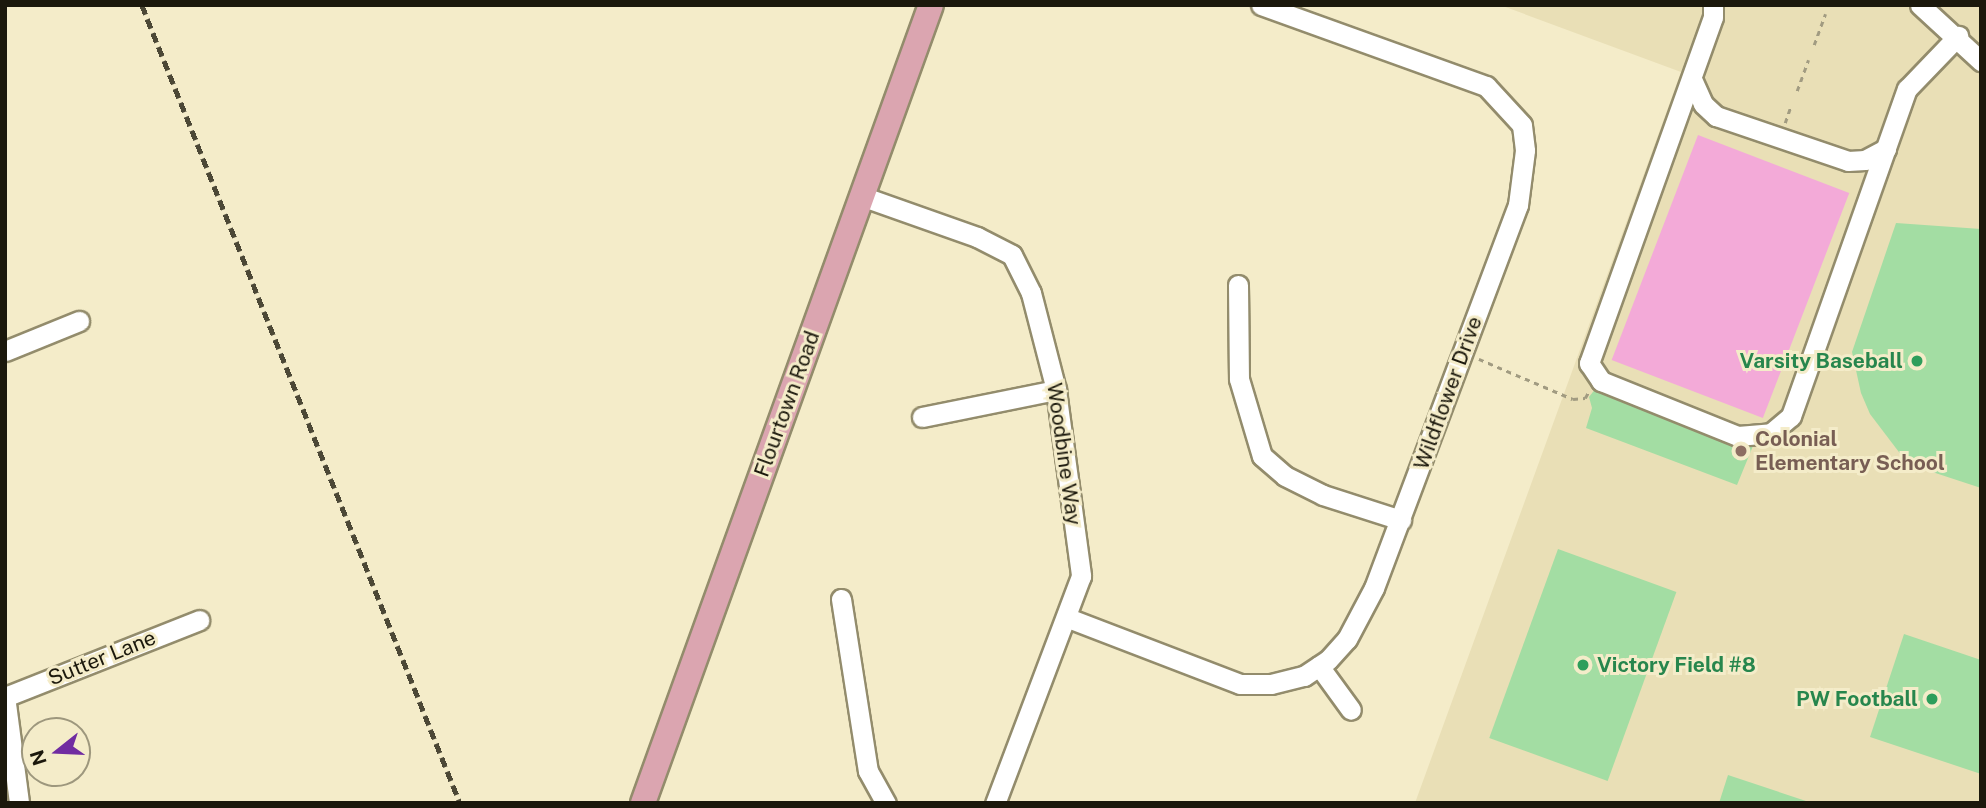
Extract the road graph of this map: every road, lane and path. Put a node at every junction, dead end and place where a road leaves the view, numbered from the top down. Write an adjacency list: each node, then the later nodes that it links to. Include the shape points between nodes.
1 (931, 5): 15 (main road, Flourtown Road)
2 (1261, 5): 19 (street, Wildflower Drive, via 1486,86 1521,125 1525,150 1518,205)
3 (1713, 5): 10 (street)
4 (1920, 5): 6 (street)
5 (1825, 14): 7 (path)
6 (1958, 36): 9 (street); 14 (street, via 1907,89)
7 (1814, 45)
8 (1808, 60): 11 (path)
9 (1981, 61)
10 (1692, 79): 14 (street, via 1703,104 1716,116 1848,161 1864,160); 14 (street, via 1590,363 1601,381 1738,436 1770,433 1791,416)
11 (1797, 91)
12 (1791, 106): 13 (path)
13 (1782, 131)
14 (1886, 149)
15 (864, 197): 21 (street, Woodbine Way, via 977,237 1012,255 1031,293); 31 (main road, Flourtown Road)
16 (1238, 285): 23 (street, via 1239,379 1262,456 1285,476 1323,495)
17 (79, 321): 18 (street)
18 (5, 351)
19 (1463, 353): 20 (path, via 1573,399 1585,398); 23 (street, Wildflower Drive)
20 (1593, 383)
21 (1056, 390): 22 (street); 25 (street, Woodbine Way, via 1081,576)
22 (922, 417)
23 (1401, 520): 27 (street, Wildflower Drive, via 1374,588 1347,639)
24 (841, 599): 32 (street, via 868,771)
25 (1068, 618): 27 (street, Wildflower Drive, via 1240,684 1271,684 1304,676); 33 (street, Woodbine Way)
26 (200, 620): 28 (street, Sutter Lane)
27 (1319, 666): 29 (street)
28 (5, 696): 30 (street)
29 (1351, 710)
30 (19, 803)
31 (643, 803)
32 (886, 803)
33 (995, 803)

